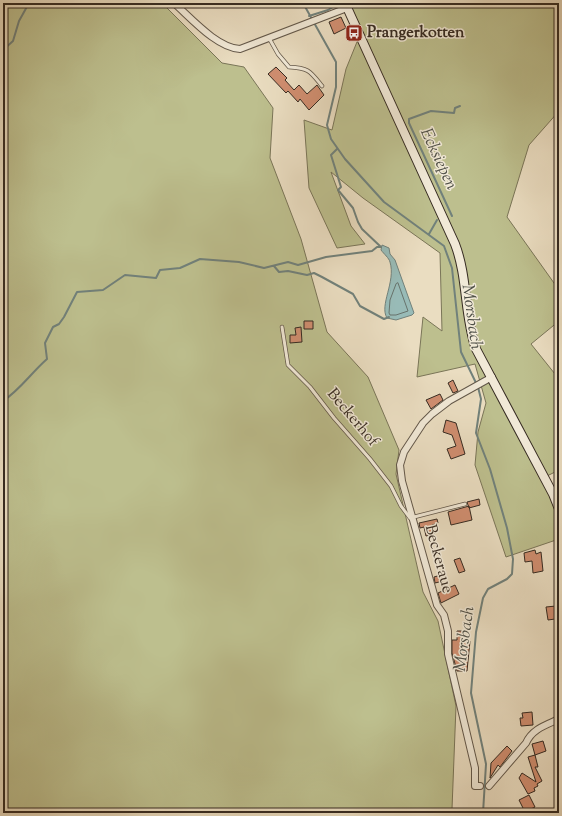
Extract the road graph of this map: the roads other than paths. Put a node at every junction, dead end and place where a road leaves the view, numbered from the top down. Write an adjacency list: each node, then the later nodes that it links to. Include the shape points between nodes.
1 (174, 3): 3 (street, via 207,33 233,49 240,49)
2 (346, 5): 3 (street); 6 (main road, via 455,244 462,266 471,333 476,349)
3 (269, 38): 4 (lane, via 289,67 309,70)
4 (322, 86)
5 (282, 327): 9 (lane, Beckerhof, via 288,364 370,459 391,486 401,506)
6 (492, 378): 8 (main road); 9 (street, Beckeraue, via 449,401 432,414 404,452 400,465 402,481)
7 (465, 504): 9 (lane)
8 (559, 509)
9 (414, 519): 11 (street, Beckeraue, via 436,605 444,615 448,631 448,654)
10 (559, 719): 12 (street, via 529,736 526,743)
11 (478, 786)
12 (489, 786)

